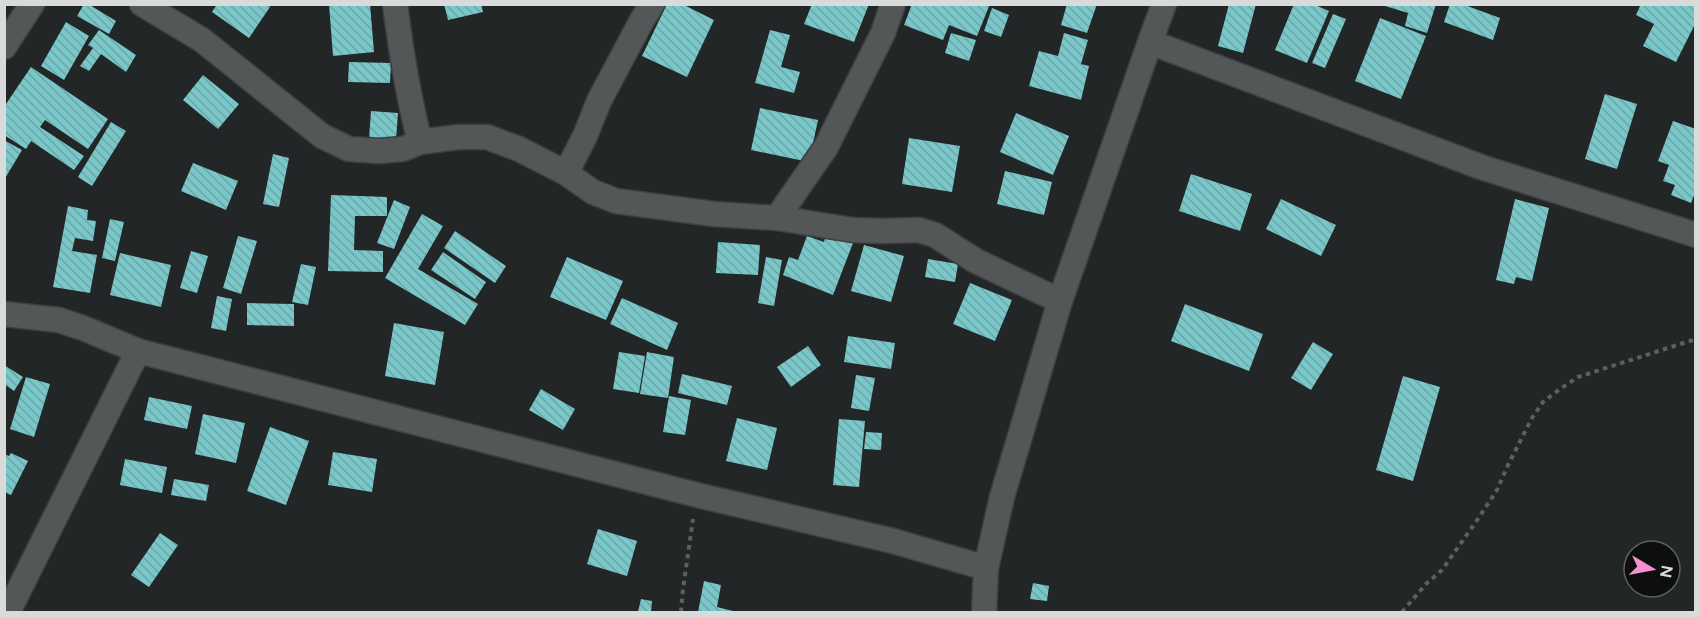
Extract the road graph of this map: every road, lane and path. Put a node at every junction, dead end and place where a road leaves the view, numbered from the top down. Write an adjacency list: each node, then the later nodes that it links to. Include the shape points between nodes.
1 (32, 4): 8 (street)
2 (142, 4): 9 (street, via 202,40 322,136 349,148 379,151 403,149)
3 (395, 4): 9 (street)
4 (652, 4): 10 (street, via 599,101)
5 (892, 4): 11 (street, via 883,33 826,147)
6 (1164, 4): 7 (street)
7 (1150, 42): 12 (street, via 1480,167); 13 (street)
8 (4, 47)
9 (420, 142): 10 (street, via 487,137)
10 (566, 173): 11 (street, via 593,192 616,201)
11 (777, 218): 13 (street, via 853,230 919,230)
12 (1695, 235)
13 (1060, 301): 18 (street, via 1002,497)
14 (4, 314): 16 (street, via 59,320)
15 (1695, 339): 22 (path, via 1578,377 1543,402 1480,516 1442,570)
16 (138, 351): 17 (street); 19 (street)
17 (697, 495): 18 (street, via 893,541); 20 (path)
18 (986, 568): 21 (street)
19 (8, 612)
20 (681, 612)
21 (984, 612)
22 (1402, 612)

